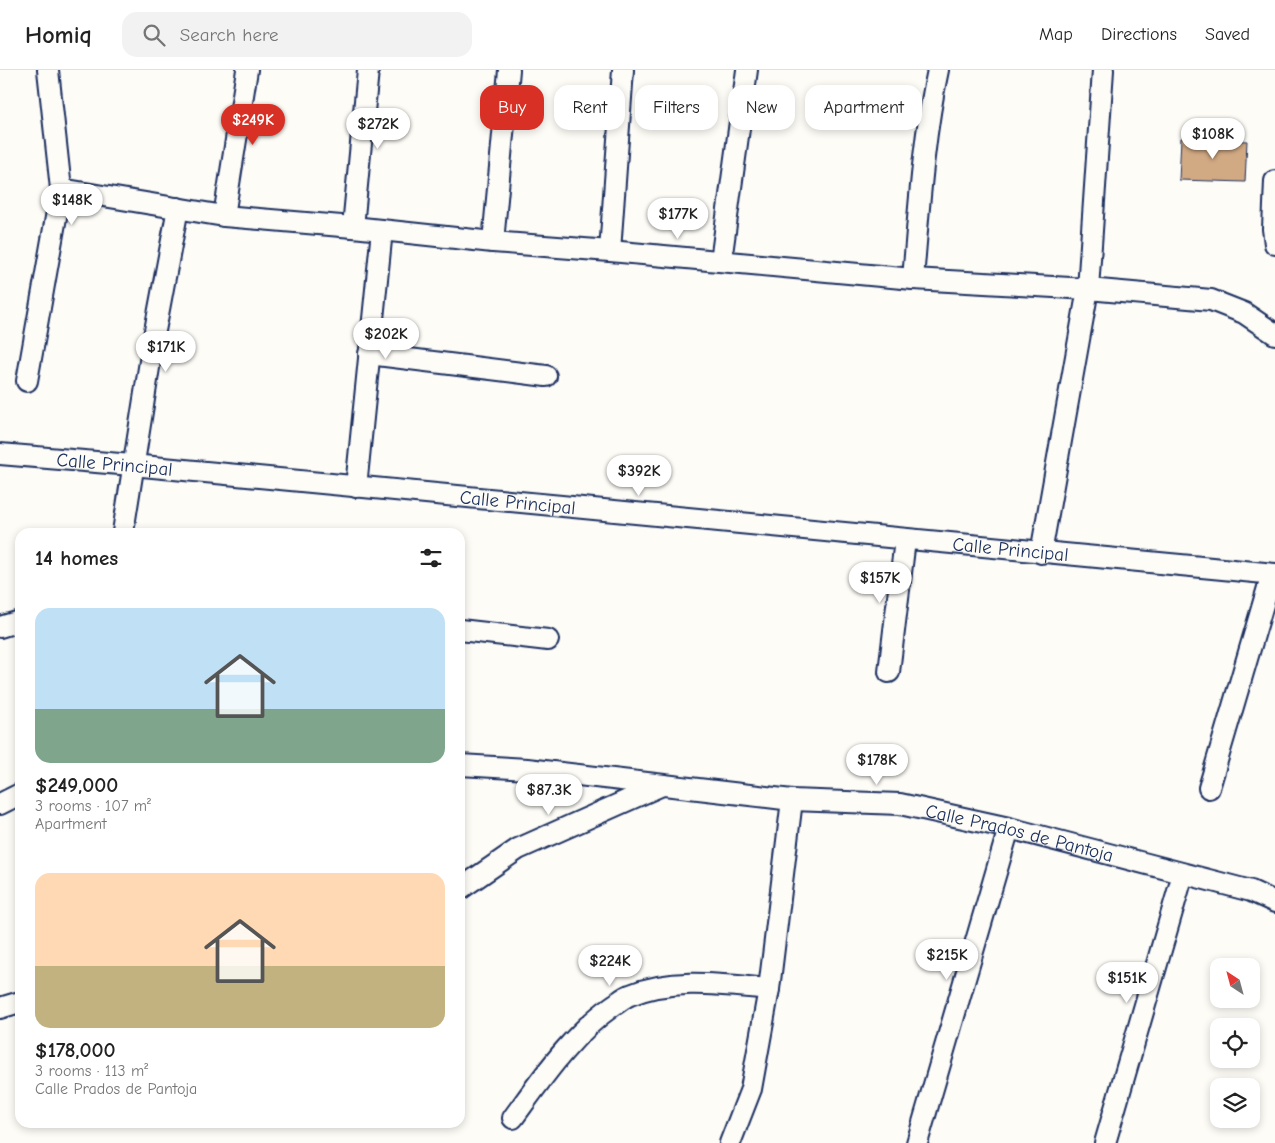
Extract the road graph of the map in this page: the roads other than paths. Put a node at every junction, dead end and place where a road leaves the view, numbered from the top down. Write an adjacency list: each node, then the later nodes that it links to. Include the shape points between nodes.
1 (48, 70): 10 (street)
2 (247, 70): 12 (street)
3 (368, 70): 13 (street)
4 (509, 70): 15 (street)
5 (623, 70): 17 (street)
6 (747, 70): 18 (street)
7 (938, 70): 19 (street, via 924,150)
8 (1103, 70): 20 (street)
9 (1275, 181): 16 (street)
10 (60, 189): 11 (street); 24 (street)
11 (178, 208): 12 (street); 26 (street)
12 (224, 216): 13 (street)
13 (353, 227): 14 (street)
14 (382, 230): 15 (street); 22 (street)
15 (493, 242): 17 (street)
16 (1275, 244)
17 (610, 251): 18 (street)
18 (722, 261): 19 (street)
19 (914, 279): 20 (street)
20 (1088, 288): 21 (street, via 1211,300 1244,313); 30 (street)
21 (1275, 334)
22 (370, 354): 23 (street); 27 (street)
23 (546, 376)
24 (27, 380)
25 (0, 454): 26 (street, Calle Principal)
26 (132, 465): 27 (street, Calle Principal); 28 (street)
27 (356, 487): 29 (street, Calle Principal)
28 (124, 528)
29 (905, 540): 30 (street, Calle Principal); 36 (street)
30 (1042, 552): 31 (street, Calle Principal)
31 (1273, 574): 39 (street)
32 (15, 622): 33 (street)
33 (0, 627)
34 (465, 631): 35 (street)
35 (548, 640)
36 (890, 672)
37 (465, 764): 38 (street, Calle Prados de Pantoja)
38 (662, 785): 41 (street, Calle Prados de Pantoja); 45 (street, via 518,850)
39 (1209, 788)
40 (15, 796): 42 (street)
41 (792, 800): 43 (street, Calle Prados de Pantoja, via 900,804); 47 (street)
42 (0, 804)
43 (1010, 828): 44 (street, Calle Prados de Pantoja); 52 (street)
44 (1183, 874): 46 (street, Calle Prados de Pantoja, via 1250,891); 53 (street)
45 (465, 886)
46 (1275, 902)
47 (769, 990): 50 (street, via 709,983 661,987 629,995 594,1019 548,1069); 51 (street, via 751,1089)
48 (15, 1004): 49 (street)
49 (0, 1008)
50 (513, 1118)
51 (730, 1143)
52 (917, 1143)
53 (1105, 1143)

